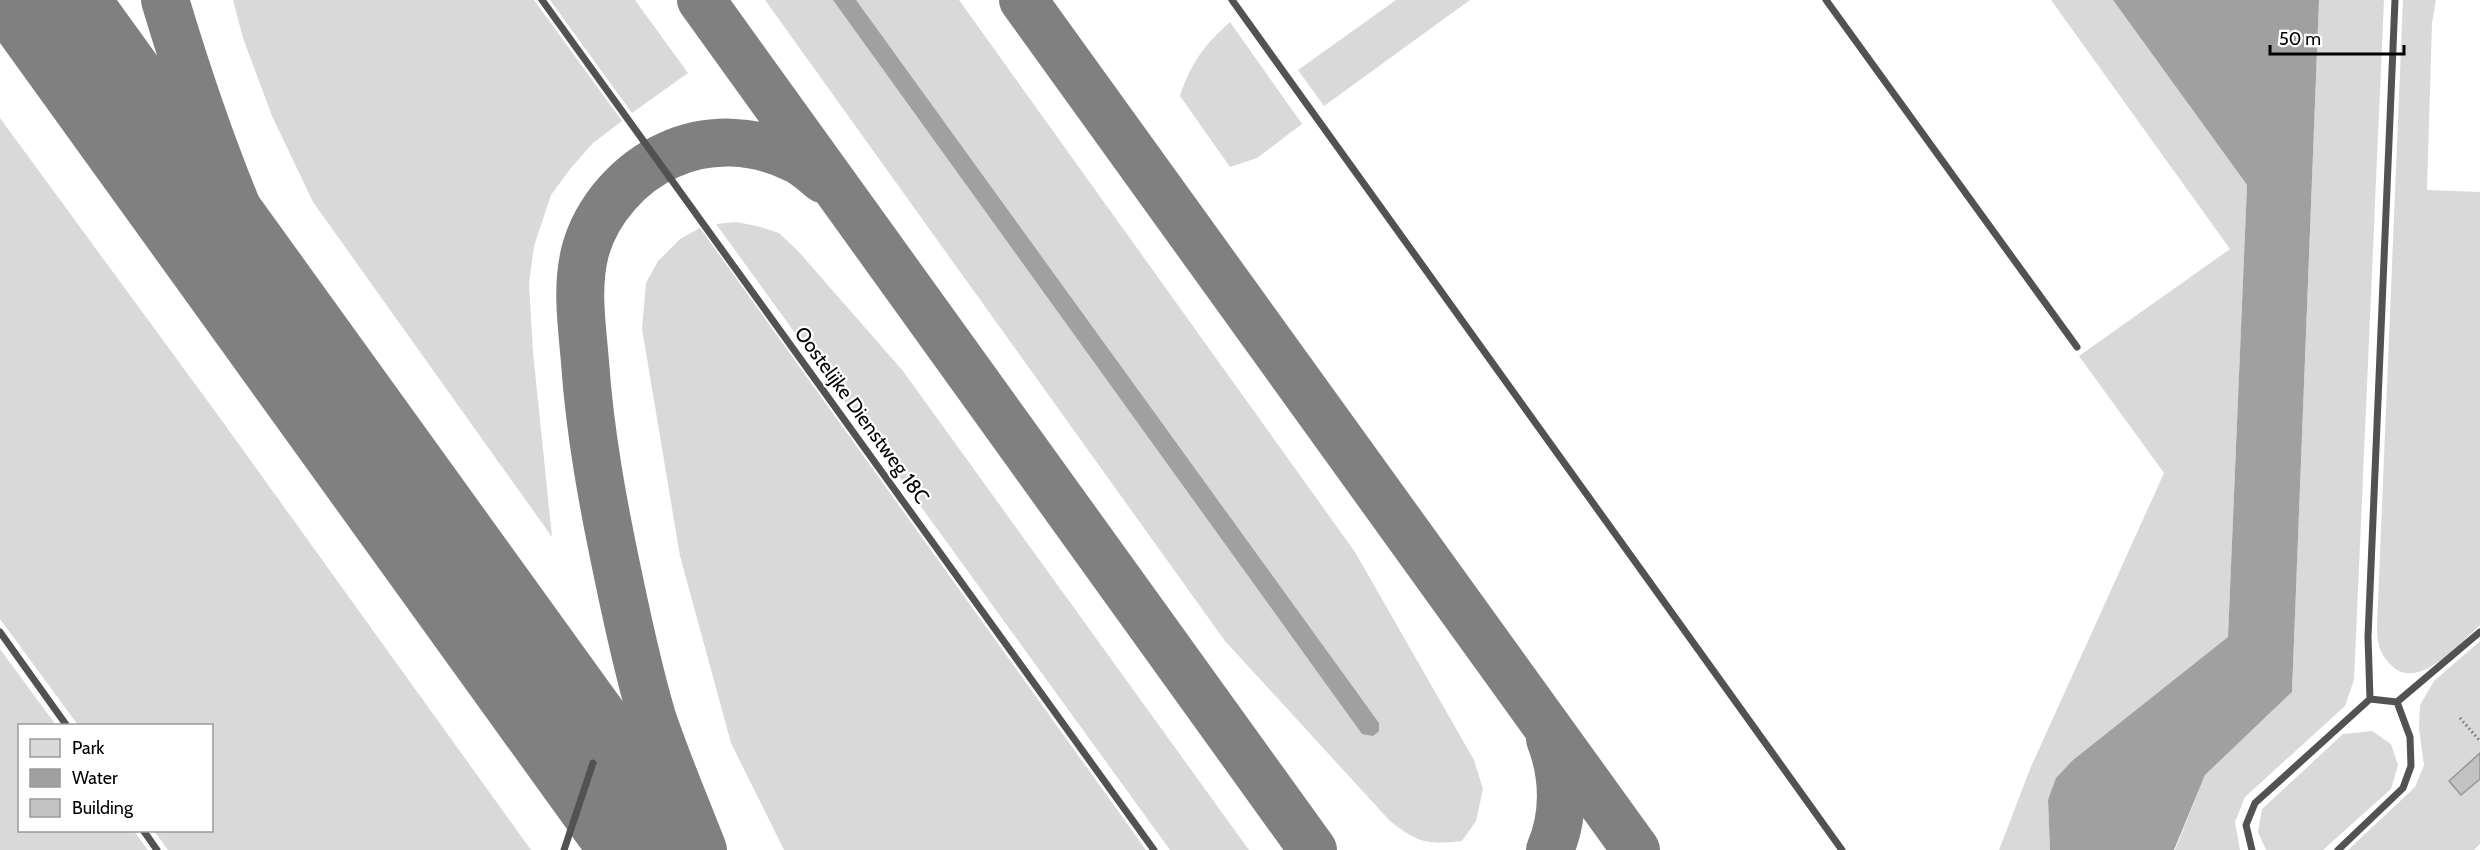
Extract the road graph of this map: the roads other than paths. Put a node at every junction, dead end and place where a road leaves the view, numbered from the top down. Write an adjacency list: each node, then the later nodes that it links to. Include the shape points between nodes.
1 (542, 0): 15 (lane, Oostelijke Dienstweg 18C)
2 (1232, 0): 16 (lane)
3 (1826, 0): 5 (lane)
4 (2396, 0): 8 (lane, via 2368,637)
5 (2077, 347)
6 (0, 632): 10 (lane)
7 (2480, 632): 9 (lane)
8 (2370, 699): 9 (lane); 17 (lane, via 2255,803 2246,825)
9 (2397, 702): 18 (lane, via 2410,737 2411,766 2403,788)
10 (66, 724)
11 (593, 763): 14 (lane)
12 (144, 832): 13 (lane)
13 (157, 850)
14 (564, 850)
15 (1155, 850)
16 (1842, 850)
17 (2252, 850)
18 (2338, 850)

